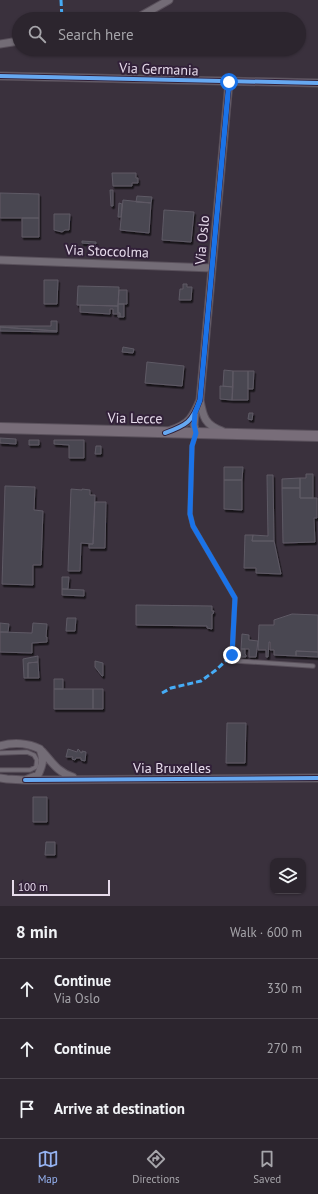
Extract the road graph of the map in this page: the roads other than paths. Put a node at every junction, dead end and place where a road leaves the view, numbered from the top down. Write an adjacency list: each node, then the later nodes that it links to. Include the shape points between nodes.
1 (169, 0): 2 (street)
2 (148, 12)
3 (12, 42): 4 (street)
4 (0, 44)
5 (0, 76): 6 (street, Via Germania)
6 (229, 82): 7 (street, Via Germania); 9 (street, Via Oslo)
7 (318, 83)
8 (0, 260): 9 (street, Via Stoccolma)
9 (212, 268): 10 (street, Via Oslo)
10 (198, 414): 12 (street, via 188,423); 13 (street, Via Oslo, via 194,425); 14 (street, via 214,428)
11 (0, 428): 12 (main road, Via Lecce)
12 (166, 432): 13 (main road, Via Lecce)
13 (196, 433): 14 (main road, Via Lecce); 16 (lane, via 192,446 190,514 193,526 235,598 232,655 237,661)
14 (234, 435): 15 (main road, Via Lecce)
15 (318, 436)
16 (313, 666)
17 (5, 744): 18 (street, via 32,745); 19 (lane)
18 (40, 749): 25 (street, Via Bruxelles, via 53,765 65,774); 26 (street, via 43,765 38,775)
19 (13, 752): 20 (lane); 22 (lane, via 27,752 34,755 37,760 36,767 30,770)
20 (0, 753)
21 (0, 770): 22 (lane)
22 (14, 770): 24 (lane)
23 (318, 778): 25 (street, Via Bruxelles)
24 (5, 779): 26 (street, Via Bruxelles)
25 (83, 779): 26 (street, Via Bruxelles)
26 (25, 780)

